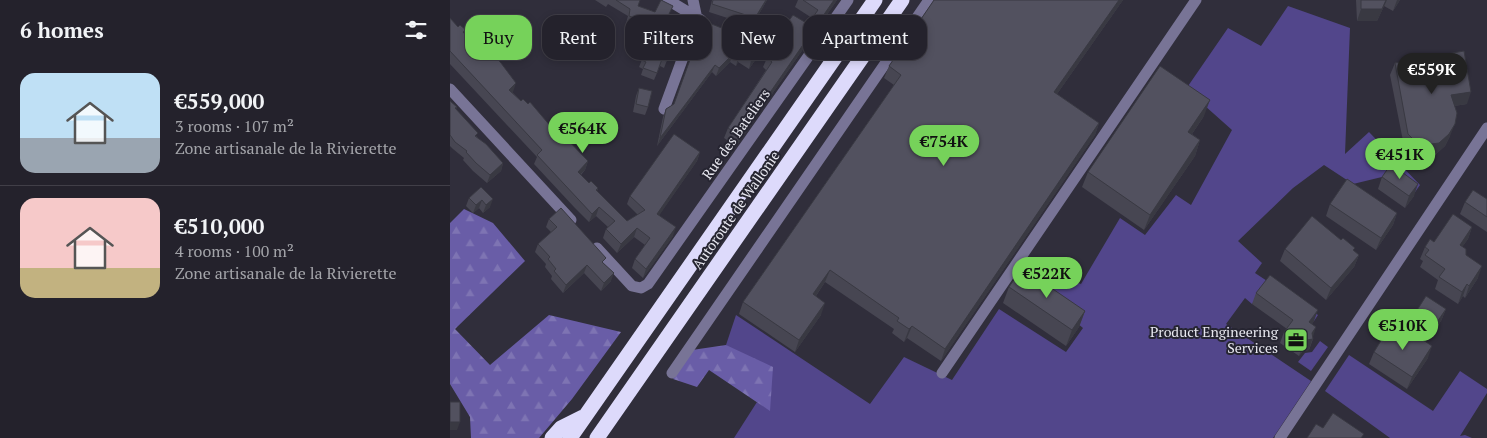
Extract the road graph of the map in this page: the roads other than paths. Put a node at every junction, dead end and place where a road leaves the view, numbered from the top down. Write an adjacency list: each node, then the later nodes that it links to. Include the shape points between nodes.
1 (668, 0): 8 (street)
2 (693, 0): 9 (street)
3 (848, 0): 11 (street, Rue des Bateliers, via 648,284 642,288 632,286)
4 (875, 0): 17 (highway, Autoroute de Wallonie)
5 (902, 0): 16 (highway, Autoroute de Wallonie)
6 (929, 0): 14 (street)
7 (1196, 0): 15 (street)
8 (691, 15)
9 (696, 15)
10 (682, 60): 12 (street)
11 (450, 89)
12 (664, 108)
13 (1487, 128): 22 (street)
14 (672, 373)
15 (942, 373)
16 (619, 406): 20 (highway, Autoroute de Wallonie); 21 (highway)
17 (585, 417): 18 (highway, via 561,428); 19 (highway, Autoroute de Wallonie)
18 (552, 438)
19 (570, 438)
20 (597, 438)
21 (602, 438)
22 (1280, 438)

